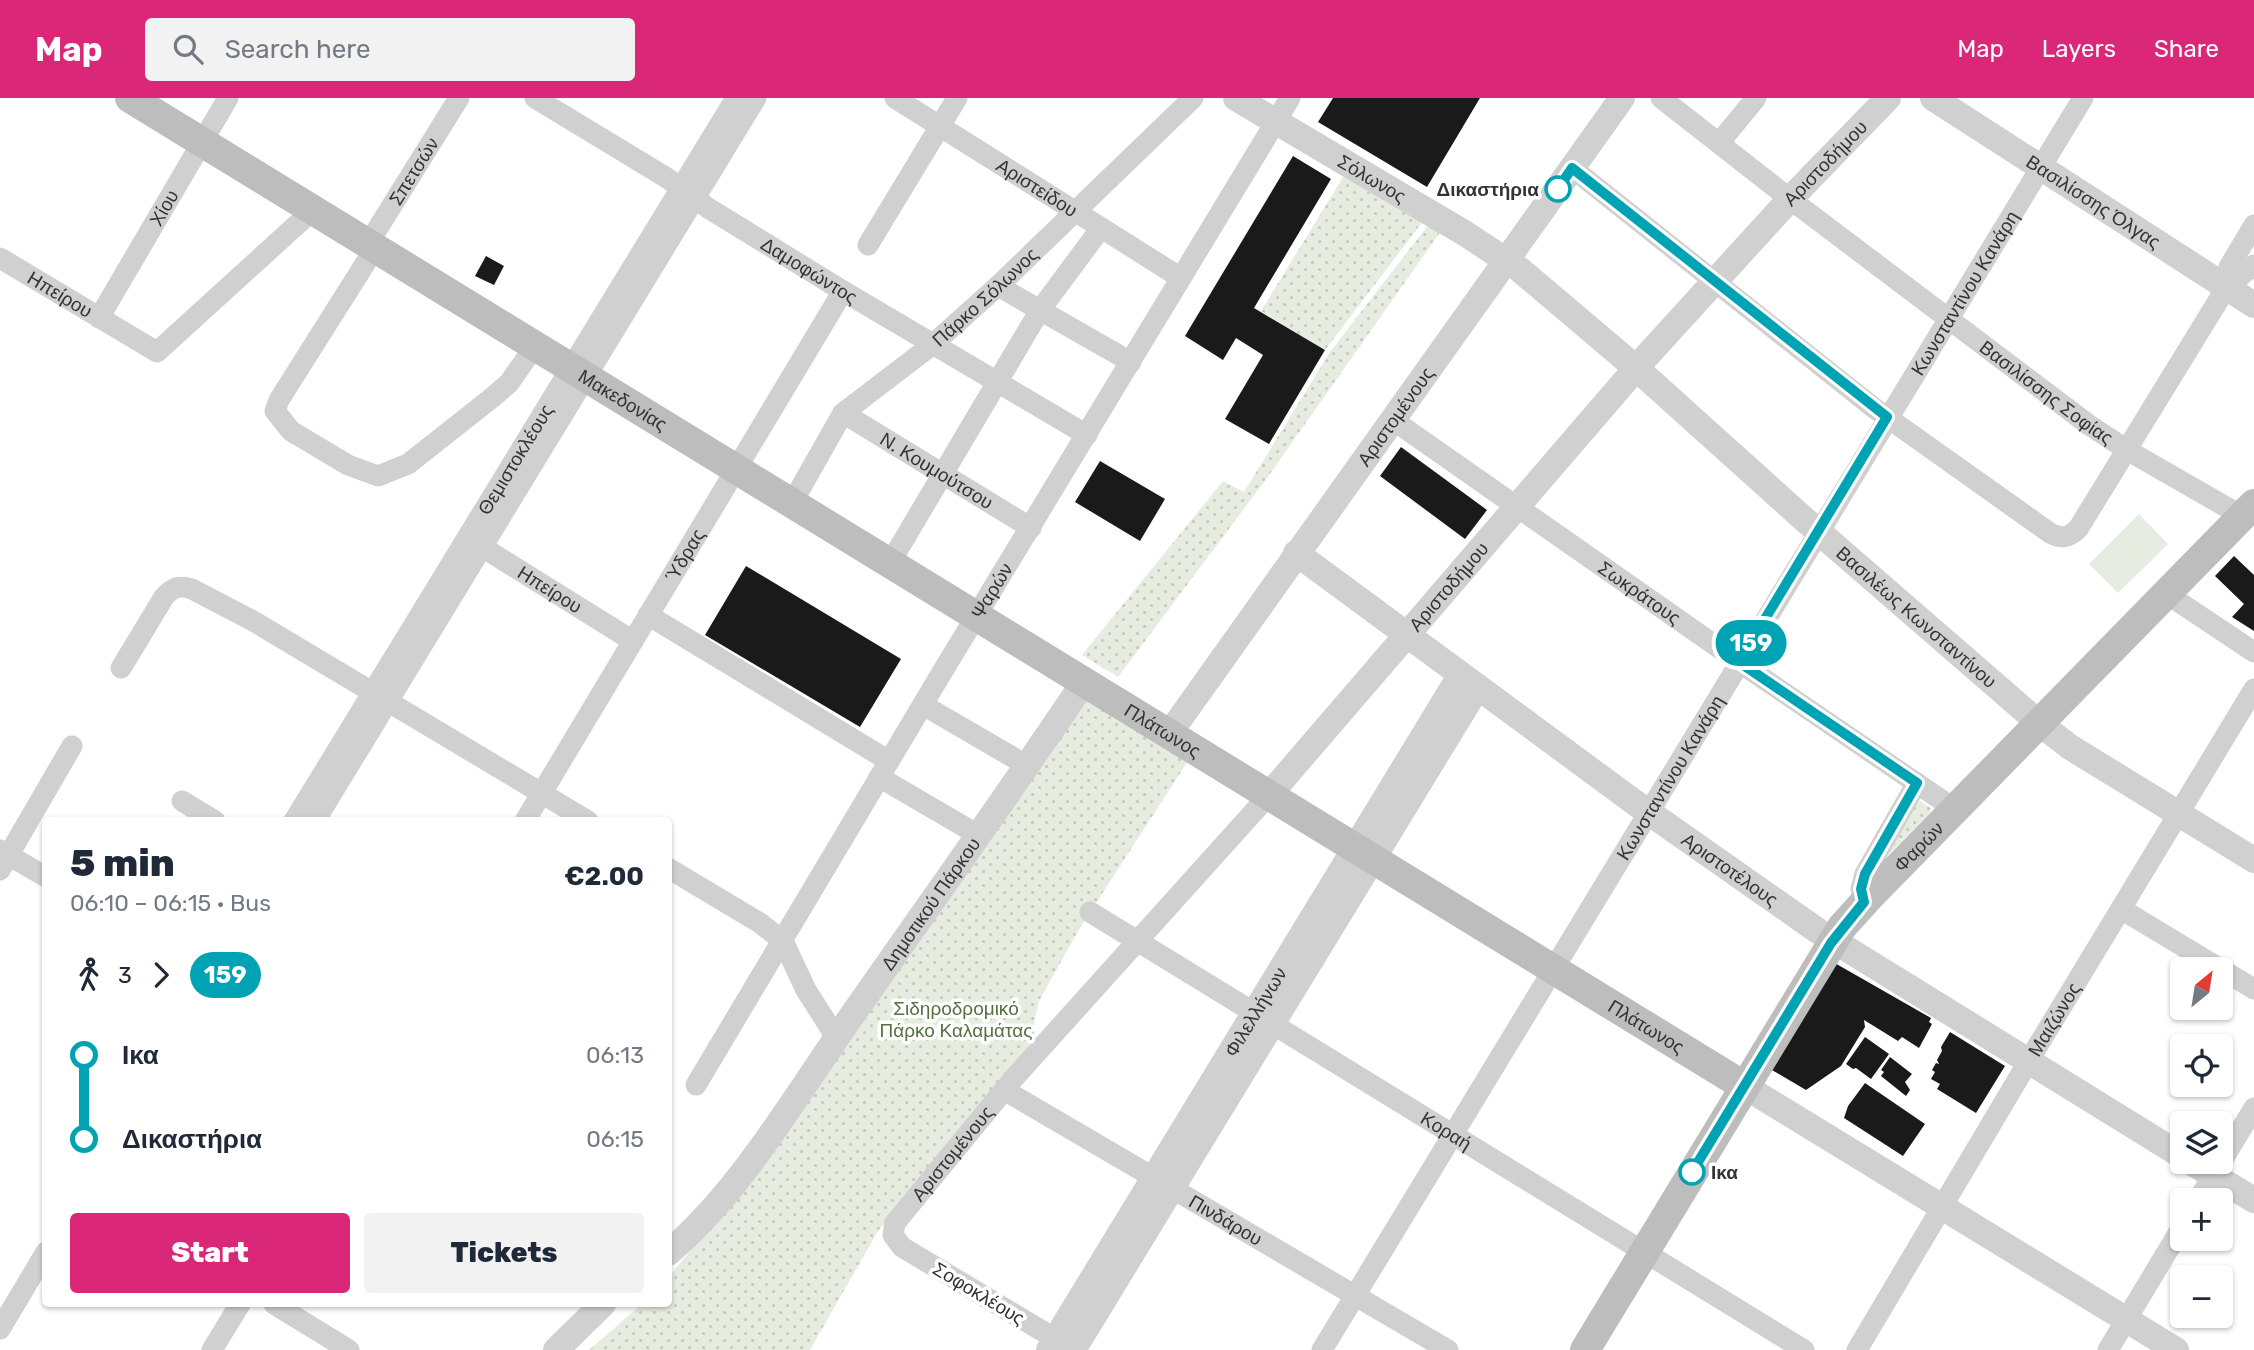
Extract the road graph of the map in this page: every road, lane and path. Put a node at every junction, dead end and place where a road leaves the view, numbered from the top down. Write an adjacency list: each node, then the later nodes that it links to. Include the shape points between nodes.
1 (130, 98): 20 (main road, Μακεδονίας)
2 (228, 98): 20 (street, Χίου)
3 (459, 98): 31 (street, Σπετσών)
4 (535, 98): 24 (street, Δαμοφώντος)
5 (736, 98): 24 (street, Θεμιστοκλέους)
6 (756, 98): 24 (street, Θεμιστοκλέους)
7 (895, 98): 19 (street, Αριστείδου)
8 (957, 98): 19 (street)
9 (1193, 98): 27 (street, Πάρκο Σόλωνος)
10 (1236, 98): 18 (street, Σόλωνος)
11 (1290, 98): 18 (street, Ψαρών)
12 (1661, 98): 21 (street, Βασιλίσσης Σοφίας)
13 (1756, 98): 21 (street)
14 (1888, 98): 25 (street, Αριστοδήμου)
15 (1933, 98): 22 (street, Βασιλίσσης Όλγας)
16 (2083, 98): 22 (street, Κωνσταντίνου Κανάρη)
17 (1617, 100): 23 (street, Αριστομένους)
18 (1276, 122): 33 (street, Σόλωνος); 35 (street, Ψαρών)
19 (940, 126): 27 (street, Αριστείδου); 30 (street)
20 (202, 142): 26 (main road, Μακεδονίας); 42 (street, Χίου)
21 (1718, 143): 25 (street, Βασιλίσσης Σοφίας)
22 (2041, 167): 38 (street, Βασιλίσσης Όλγας); 43 (street, Κωνσταντίνου Κανάρη)
23 (1572, 168): 33 (street, Αριστομένους); 36 (street)
24 (687, 193): 39 (street, Δαμοφώντος); 48 (street, Θεμιστοκλέους)
25 (1790, 199): 36 (street, Αριστοδήμου); 43 (street, Βασιλίσσης Σοφίας)
26 (313, 210): 31 (main road, Μακεδονίας); 42 (street, Ηπείρου, via 157,352)
27 (1075, 212): 29 (street, Αριστείδου); 37 (street, Πάρκο Σόλωνος)
28 (2254, 225): 38 (street, via 2229,267)
29 (1101, 228): 35 (street, Αριστείδου); 41 (street)
30 (868, 245)
31 (372, 246): 45 (main road, Μακεδονίας); 45 (street, Σπετσών, via 279,400 275,411 291,431 348,465 378,476 408,464 493,397)
32 (0, 258): 42 (street, Ηπείρου)
33 (1507, 261): 47 (street, Βασιλέως Κωνσταντίνου); 52 (street, Αριστομένους)
34 (2254, 265): 38 (street)
35 (1181, 278): 46 (street, Ψαρών)
36 (1716, 282): 47 (street, Αριστοδήμου); 51 (street)
37 (998, 286): 41 (street); 44 (street, Πάρκο Σόλωνος)
38 (2226, 288): 40 (street, Βασιλίσσης Όλγας); 54 (street)
39 (843, 291): 44 (street, Δαμοφώντος); 55 (street, Ύδρας)
40 (2254, 305)
41 (1040, 310): 46 (street); 49 (street)
42 (99, 318)
43 (1948, 319): 51 (street, Κωνσταντίνου Κανάρη); 54 (street, Βασιλίσσης Σοφίας)
44 (932, 345): 49 (street, Δαμοφώντος); 50 (street, Πάρκο Σόλωνος)
45 (535, 346): 48 (main road, Μακεδονίας)
46 (1131, 362): 53 (street, Ψαρών)
47 (1636, 368): 58 (street, Αριστοδήμου); 61 (street, Βασιλέως Κωνσταντίνου)
48 (578, 372): 55 (main road, Μακεδονίας); 62 (street, Θεμιστοκλέους)
49 (996, 382): 53 (street, Δαμοφώντος); 56 (street)
50 (843, 413): 56 (street, Ν. Κουμούτσου); 57 (street, Πάρκο Σόλωνος)
51 (1887, 417): 54 (street, via 2061,538 2078,529); 61 (street, Κωνσταντίνου Κανάρη)
52 (1393, 420): 58 (street, Σωκράτους); 63 (street, Αριστομένους)
53 (1087, 435): 60 (street, Ψαρών)
54 (2127, 450): 59 (street, Βασιλίσσης Σοφίας)
55 (736, 469): 57 (main road, Μακεδονίας); 66 (street, Ύδρας)
56 (942, 473): 60 (street, Ν. Κουμούτσου); 64 (street)
57 (792, 503): 64 (main road, Μακεδονίας)
58 (1515, 506): 68 (street, Αριστοδήμου); 71 (street, Σωκράτους)
59 (2248, 510): 65 (main road, Φαρών)
60 (1031, 528): 67 (street, Ψαρών)
61 (1819, 531): 71 (street, Κωνσταντίνου Κανάρη); 79 (street, Βασιλέως Κωνσταντίνου)
62 (474, 542): 69 (street, Ηπείρου); 76 (street, Θεμιστοκλέους)
63 (1296, 553): 68 (street, Αριστοτέλους); 80 (street, Αριστομένους)
64 (890, 563): 67 (main road, Μακεδονίας)
65 (2166, 594): 70 (street); 79 (main road, Φαρών)
66 (649, 615): 69 (street, Ύδρας); 83 (street)
67 (977, 616): 73 (main road, Μακεδονίας); 78 (street, Ψαρών)
68 (1407, 635): 74 (street, Αριστοτέλους); 86 (street, Αριστοδήμου)
69 (633, 641): 85 (street, Ύδρας)
70 (2254, 652)
71 (1739, 662): 84 (street, Σωκράτους); 89 (street, Κωνσταντίνου Κανάρη)
72 (121, 668): 76 (street, via 164,597 181,586 227,607)
73 (1084, 682): 77 (main road, Μακεδονίας); 82 (street, Δημοτικού Πάρκου)
74 (1468, 682): 89 (street, Αριστοτέλους); 97 (street, Φιλελλήνων)
75 (2254, 690): 90 (street, Μαιζώνος)
76 (381, 696): 85 (street); 92 (street, Θεμιστοκλέους); 93 (street, Θεμιστοκλέους)
77 (1116, 702): 80 (main road, Πλάτωνος)
78 (923, 705): 82 (street); 83 (street, Ψαρών)
79 (2039, 723): 88 (main road, Φαρών); 90 (street, Βασιλέως Κωνσταντίνου)
80 (1169, 734): 86 (main road, Πλάτωνος)
81 (72, 746): 98 (street)
82 (1028, 766): 96 (street, Δημοτικού Πάρκου)
83 (884, 769): 96 (street); 106 (street, Ψαρών)
84 (1917, 783): 88 (street, Σωκράτους); 102 (street, via 1865,874)
85 (541, 793): 94 (street, Ύδρας); 95 (street)
86 (1269, 795): 97 (main road, Πλάτωνος); 107 (street, Αριστοδήμου)
87 (182, 801): 91 (street)
88 (1956, 810): 102 (main road, Φαρών)
89 (1649, 811): 105 (street, Αριστοτέλους); 108 (street, Κωνσταντίνου Κανάρη)
90 (2179, 814): 99 (street, Βασιλέως Κωνσταντίνου); 103 (street, Μαιζώνος)
91 (208, 817)
92 (297, 817)
93 (317, 817)
94 (526, 817)
95 (581, 817)
96 (979, 836): 111 (street, Δημοτικού Πάρκου)
97 (1363, 853): 108 (main road, Πλάτωνος); 110 (street, Φιλελλήνων)
98 (3, 859): 101 (street)
99 (2254, 860)
100 (672, 870): 106 (street)
101 (42, 875)
102 (1864, 902): 105 (main road, Φαρών)
103 (2121, 909): 109 (street); 112 (street, Μαιζώνος)
104 (1090, 912): 107 (street, Κοραή)
105 (1833, 940): 112 (street, Αριστοτέλους); 115 (main road, Φαρών)
106 (783, 941): 111 (street); 114 (street, Ψαρών)
107 (1138, 941): 110 (street, Κοραή); 113 (street, Αριστοδήμου)
108 (1553, 969): 115 (main road, Πλάτωνος); 118 (street, Κωνσταντίνου Κανάρη)
109 (2254, 989)
110 (1262, 1019): 118 (street, Κοραή); 121 (street, Φιλελλήνων)
111 (836, 1038): 126 (street, Δημοτικού Πάρκου, via 713,1210)
112 (2028, 1062): 119 (street, Αριστοτέλους); 123 (street, Μαιζώνος)
113 (1009, 1084): 121 (street, Πινδάρου); 124 (street, Αριστομένους)
114 (696, 1085)
115 (1744, 1086): 123 (street, Πλάτωνος); 127 (main road, Φαρών)
116 (2254, 1108): 117 (street)
117 (2233, 1133)
118 (1452, 1135): 127 (street, Κοραή); 129 (street, Κωνσταντίνου Κανάρη)
119 (2170, 1149)
120 (2210, 1174): 122 (street)
121 (1162, 1182): 129 (street, Πινδάρου); 135 (street, Φιλελλήνων)
122 (2254, 1200)
123 (1943, 1207): 133 (street, Πλάτωνος); 143 (street, Μαιζώνος)
124 (893, 1230): 135 (street, Σοφοκλέους, via 902,1247)
125 (2170, 1247): 133 (street)
126 (672, 1249)
127 (1644, 1252): 141 (main road, Φαρών); 142 (street, Κοραή)
128 (42, 1259): 134 (street)
129 (1355, 1295): 139 (street, Κωνσταντίνου Κανάρη); 140 (street, Πινδάρου)
130 (238, 1307): 136 (street)
131 (279, 1307): 137 (street)
132 (600, 1307): 138 (street)
133 (2126, 1320): 144 (street); 145 (street, Πλάτωνος)
134 (0, 1329)
135 (1059, 1346)
136 (212, 1350)
137 (349, 1350)
138 (556, 1350)
139 (1322, 1350)
140 (1448, 1350)
141 (1585, 1350)
142 (1804, 1350)
143 (1857, 1350)
144 (2108, 1350)
145 (2176, 1350)

